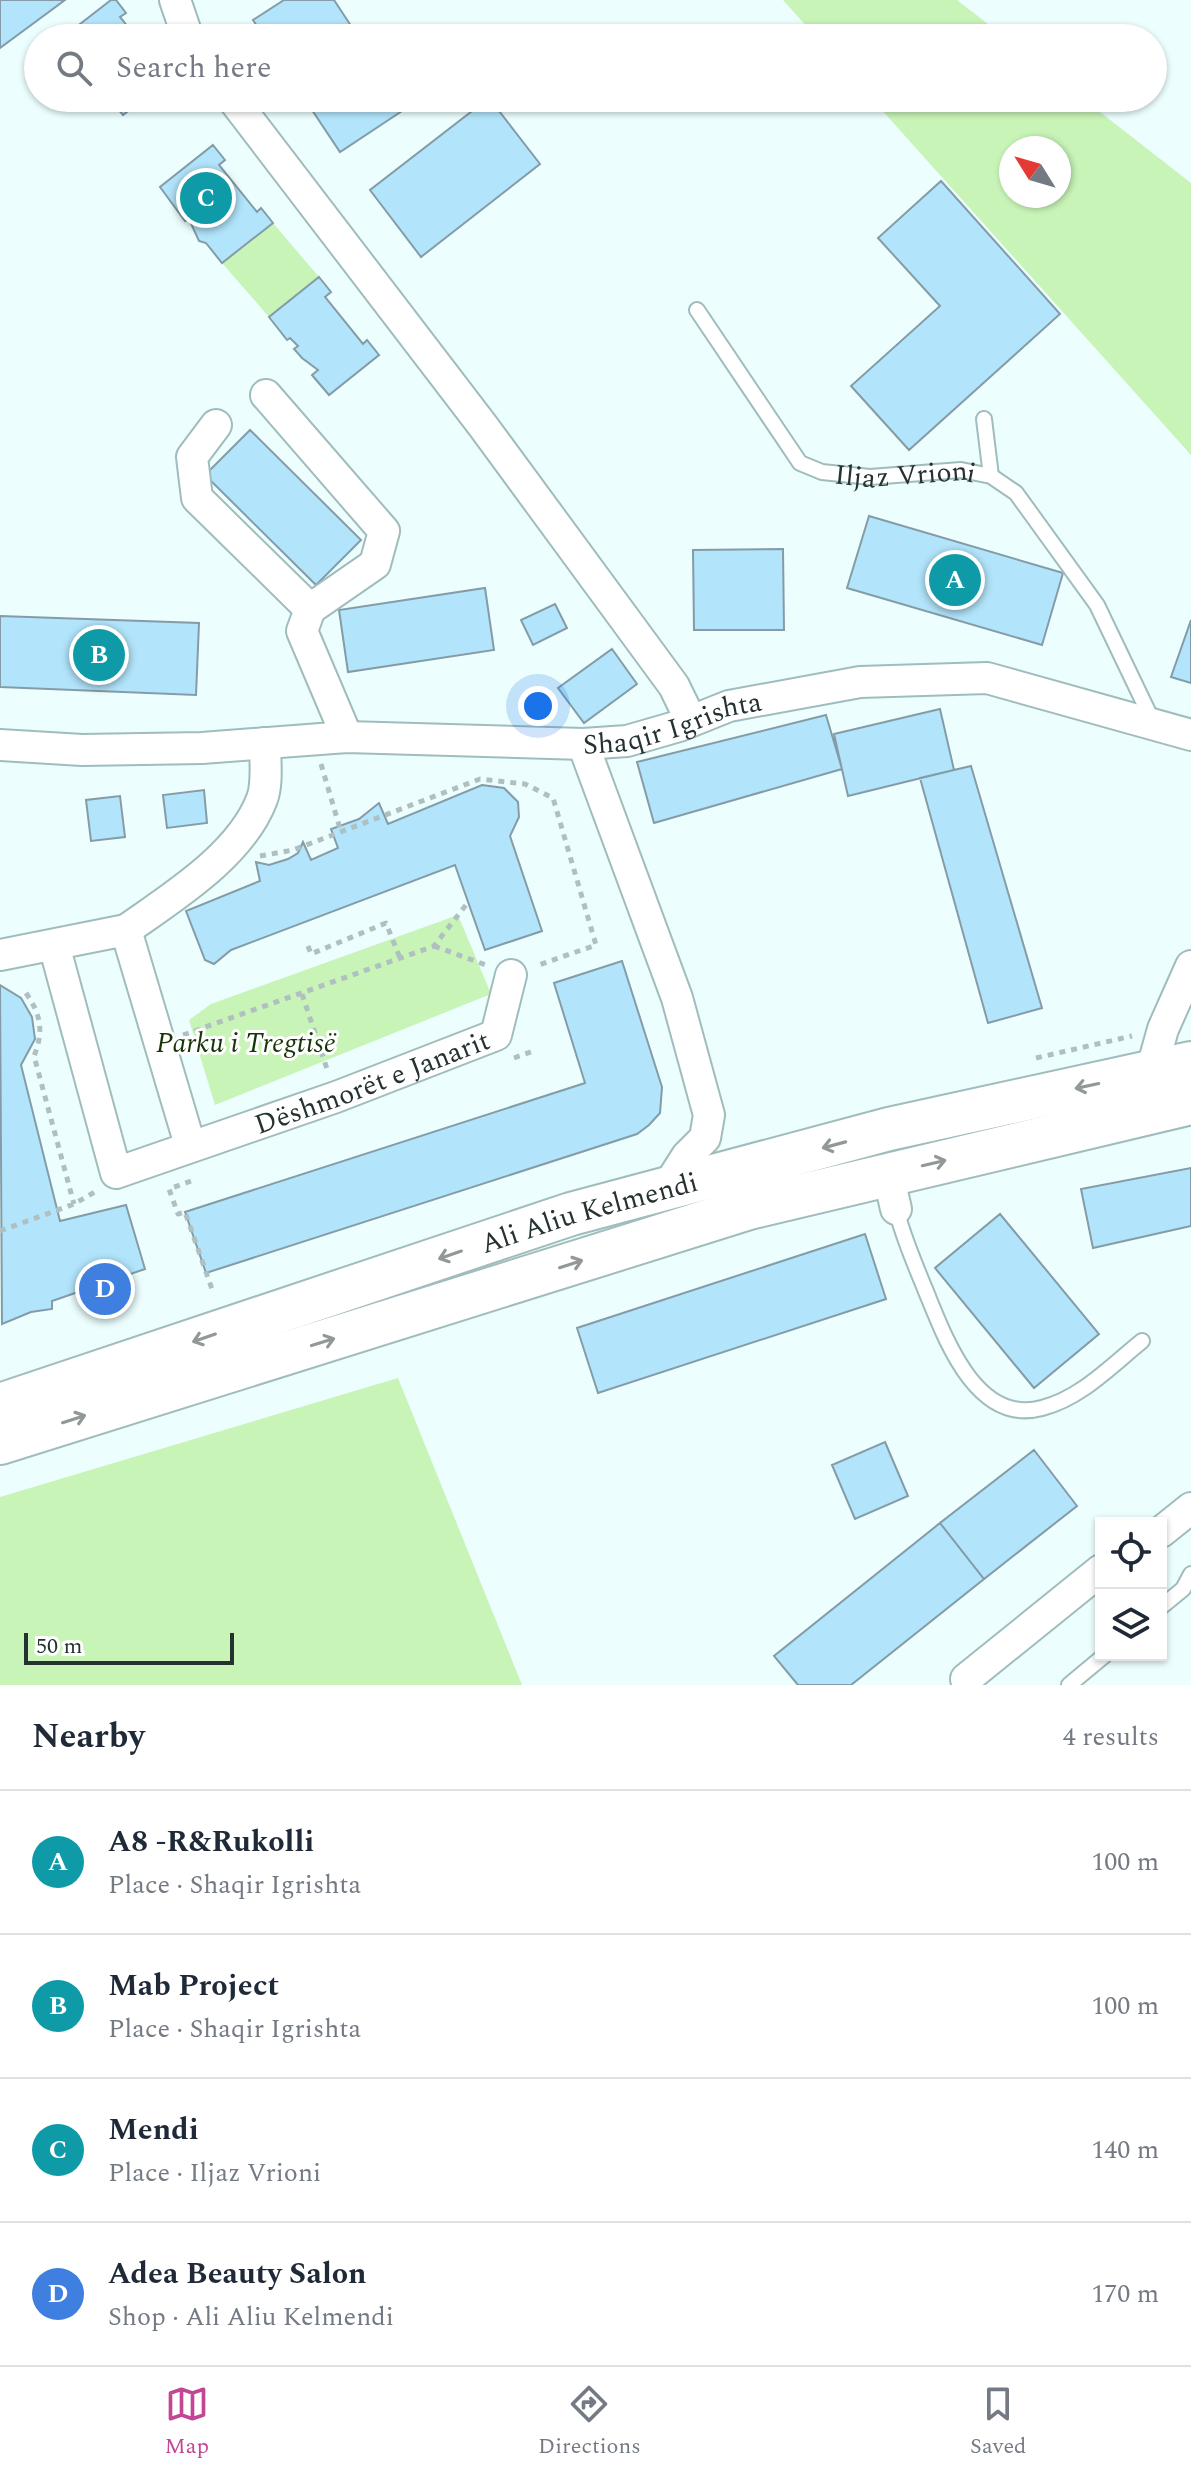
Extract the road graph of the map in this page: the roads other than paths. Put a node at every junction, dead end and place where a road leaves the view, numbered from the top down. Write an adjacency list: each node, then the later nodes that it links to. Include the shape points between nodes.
1 (175, 0): 2 (street)
2 (183, 24)
3 (243, 112): 10 (street, via 483,426 674,686)
4 (697, 310): 8 (lane, Iljaz Vrioni, via 800,463 840,475 961,470)
5 (266, 395): 9 (street, via 384,531 375,564)
6 (984, 419): 8 (lane)
7 (216, 425): 9 (street, via 192,457 197,498)
8 (991, 476): 11 (lane, Iljaz Vrioni, via 1016,493 1097,605)
9 (310, 609): 13 (street, via 302,631)
10 (691, 721): 11 (street, Shaqir Igrishta, via 729,706 860,682 987,678); 15 (street, Shaqir Igrishta, via 627,741)
11 (1154, 724): 12 (street, Shaqir Igrishta)
12 (1191, 735)
13 (347, 737): 14 (street, Shaqir Igrishta); 15 (street, Shaqir Igrishta)
14 (265, 743): 16 (street, Shaqir Igrishta, via 82,750); 17 (street, via 264,795 254,816 215,863)
15 (583, 744): 25 (street, via 677,998 709,1115 705,1138)
16 (0, 745)
17 (126, 930): 18 (street); 24 (street)
18 (54, 945): 19 (street); 24 (street, Dëshmorët e Janarit, via 116,1173)
19 (0, 955)
20 (1191, 966): 22 (street, via 1163,1029)
21 (511, 975): 24 (street, Dëshmorët e Janarit, via 496,1035 336,1097)
22 (1171, 1068): 25 (main road, Ali Aliu Kelmendi, one-way to 25, via 889,1129)
23 (1191, 1103): 26 (main road, Ali Aliu Kelmendi, one-way to 23)
24 (190, 1145)
25 (666, 1189): 28 (main road, Ali Aliu Kelmendi, one-way to 28, via 571,1214)
26 (892, 1191): 27 (lane, via 940,1328 970,1378 1003,1405 1038,1410 1066,1400); 29 (main road, Ali Aliu Kelmendi, one-way to 26, via 749,1208)
27 (1142, 1341)
28 (0, 1405)
29 (0, 1443)
30 (1191, 1508): 31 (street)
31 (1167, 1527)
32 (1191, 1574): 34 (lane)
33 (1095, 1575): 36 (street)
34 (1167, 1602)
35 (1098, 1661): 37 (lane)
36 (966, 1679)
37 (1069, 1685)

